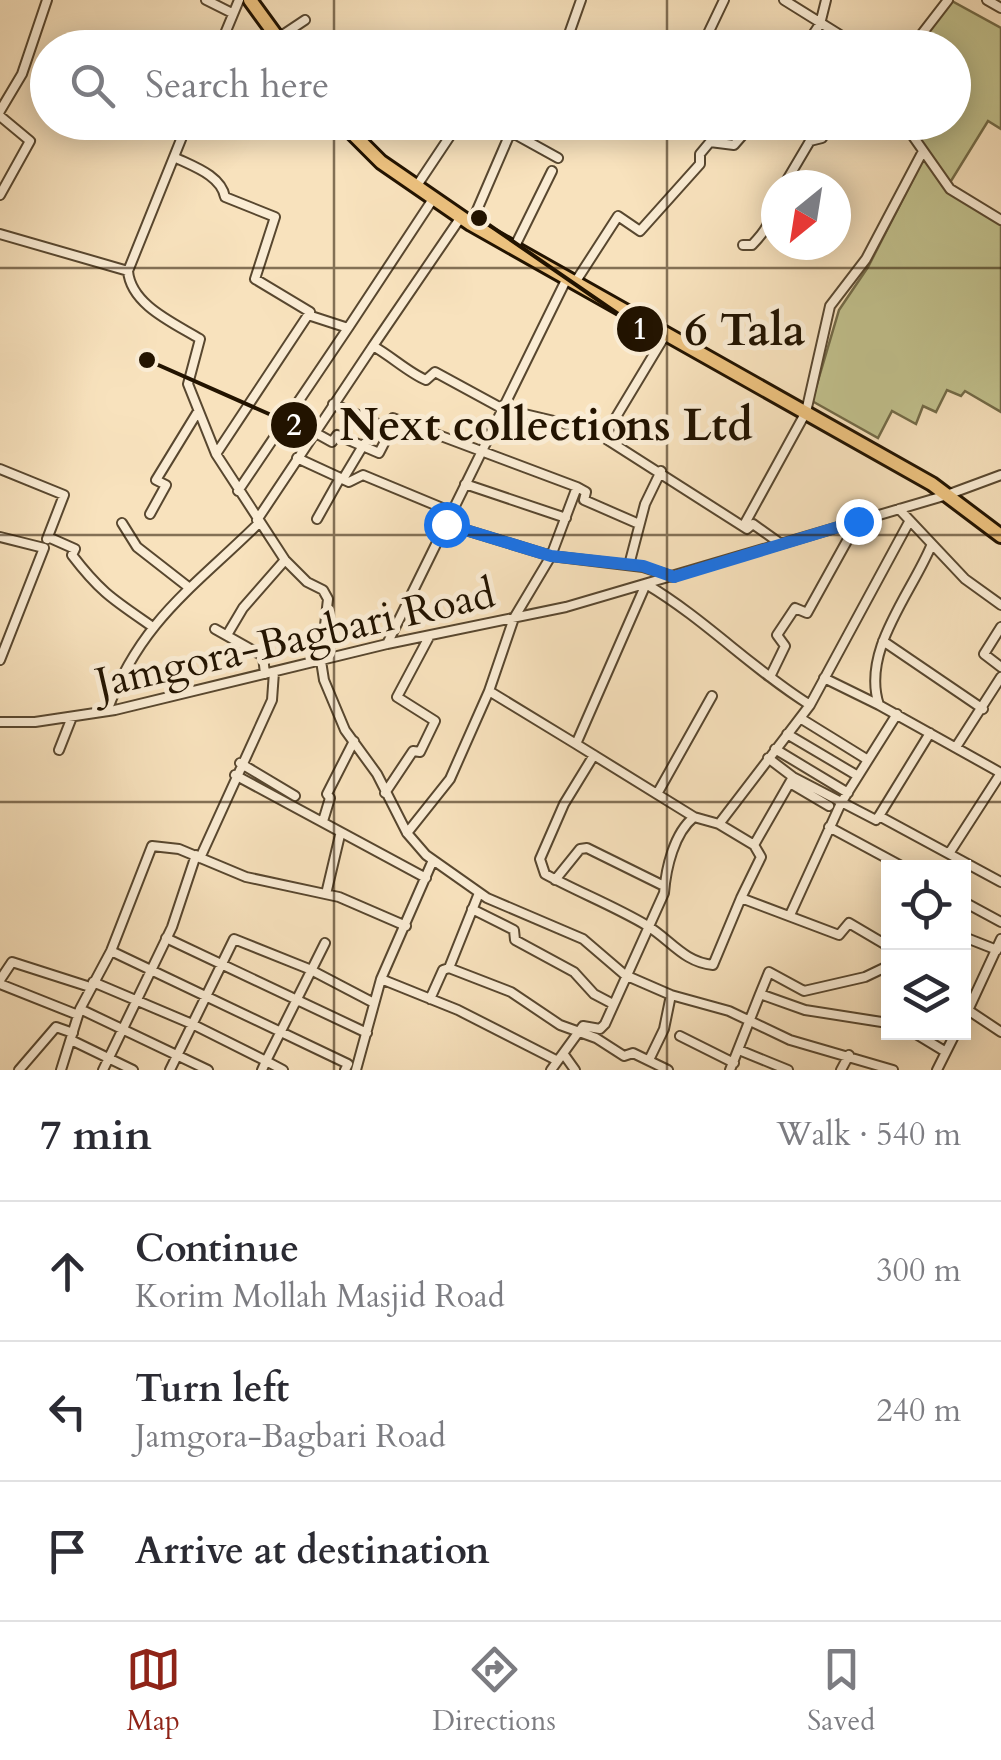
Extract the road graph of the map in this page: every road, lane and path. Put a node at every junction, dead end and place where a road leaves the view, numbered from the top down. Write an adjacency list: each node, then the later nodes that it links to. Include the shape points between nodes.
1 (47, 0): 15 (street)
2 (206, 0): 12 (street)
3 (239, 0): 12 (street)
4 (250, 0): 17 (highway)
5 (581, 0): 19 (street)
6 (724, 0): 20 (street)
7 (784, 0): 14 (street)
8 (826, 0): 14 (street)
9 (948, 0): 23 (street)
10 (987, 0): 11 (street)
11 (1001, 8)
12 (232, 13): 16 (street)
13 (305, 20): 18 (street)
14 (820, 24): 21 (street); 22 (street)
15 (37, 30)
16 (225, 30)
17 (272, 30)
18 (295, 30)
19 (570, 30)
20 (709, 30)
21 (816, 30)
22 (830, 30)
23 (925, 30)
24 (30, 50): 25 (street)
25 (0, 114): 40 (street, via 30,141)
26 (181, 140): 35 (street)
27 (359, 140): 39 (highway)
28 (447, 140): 39 (street)
29 (507, 140): 42 (street)
30 (525, 140): 36 (street)
31 (738, 140): 49 (street, via 710,142 700,164 640,232 618,216)
32 (814, 140): 37 (street)
33 (915, 140): 34 (street)
34 (923, 151): 43 (street, via 950,189); 57 (street, via 866,259 830,306)
35 (174, 156): 48 (street); 50 (street, via 208,174 225,197 275,217 255,279)
36 (558, 158)
37 (793, 170)
38 (552, 172): 47 (street)
39 (416, 187): 41 (highway)
40 (0, 196)
41 (433, 199): 42 (highway); 51 (street)
42 (466, 220): 47 (highway); 53 (street)
43 (1001, 220)
44 (0, 234): 48 (street)
45 (761, 236): 46 (street)
46 (743, 245)
47 (514, 248): 49 (highway)
48 (128, 271): 56 (street, via 145,304 200,339 188,384)
49 (572, 279): 52 (highway); 55 (street)
50 (310, 312): 51 (street); 63 (street)
51 (348, 328): 71 (street)
52 (666, 333): 57 (highway); 60 (street)
53 (373, 346): 54 (street); 55 (street, via 418,378 435,372)
54 (332, 404): 58 (street, via 373,425 386,428); 59 (street)
55 (503, 409): 60 (street); 62 (street)
56 (197, 412): 63 (street); 75 (street, via 162,466 156,480 166,486)
57 (806, 412): 72 (highway); 84 (street)
58 (396, 419): 61 (street, via 379,453); 62 (street)
59 (314, 432): 61 (street, via 332,442 338,435); 64 (street)
60 (604, 437): 66 (street)
61 (364, 444): 68 (street)
62 (480, 453): 69 (street); 70 (street)
63 (216, 454): 71 (street)
64 (297, 458): 68 (street); 79 (street)
65 (0, 469): 86 (street, via 64,495)
66 (661, 471): 83 (street); 84 (street)
67 (1001, 474): 72 (street, Jamgora-Bagbari Road)
68 (342, 479): 74 (street, via 363,475); 77 (street)
69 (465, 484): 74 (street); 76 (street)
70 (577, 487): 76 (street); 83 (street, via 586,492 584,500)
71 (238, 491): 79 (street)
72 (947, 495): 73 (street, Jamgora-Bagbari Road); 85 (highway)
73 (900, 509): 78 (street, Jamgora-Bagbari Road); 80 (street)
74 (452, 512): 82 (street)
75 (150, 514)
76 (566, 518): 91 (street)
77 (317, 520)
78 (858, 521): 88 (street, Jamgora-Bagbari Road); 110 (street, via 807,613 795,608 777,635 785,646)
79 (258, 522): 92 (street); 96 (street)
80 (909, 522): 89 (street); 112 (street)
81 (122, 523): 96 (street, via 137,547)
82 (446, 524): 91 (street); 105 (street)
83 (640, 524): 93 (street)
84 (744, 524): 88 (street)
85 (1001, 536)
86 (48, 537): 90 (street); 99 (street, via 76,550 72,555 90,582)
87 (0, 538): 90 (street)
88 (781, 544): 94 (street, Jamgora-Bagbari Road)
89 (931, 546): 97 (street); 104 (street)
90 (44, 548): 106 (street)
91 (551, 556): 93 (street); 98 (street)
92 (285, 560): 102 (street, via 242,608); 107 (street, via 328,599)
93 (628, 565): 94 (street)
94 (674, 577): 95 (street, Jamgora-Bagbari Road)
95 (646, 584): 98 (street, Jamgora-Bagbari Road); 110 (street); 126 (street)
96 (186, 586): 99 (street)
97 (1001, 604)
98 (514, 618): 103 (street, Jamgora-Bagbari Road); 113 (street)
99 (153, 627): 118 (street)
100 (1001, 627): 108 (street, via 984,654)
101 (216, 629): 102 (street)
102 (227, 636): 109 (street, via 263,656)
103 (430, 636): 105 (street, Jamgora-Bagbari Road); 137 (street, via 396,697 434,721 420,752 414,751)
104 (883, 641): 116 (street, via 874,689); 117 (street)
105 (387, 644): 107 (street, Jamgora-Bagbari Road)
106 (0, 660)
107 (321, 661): 109 (street, Jamgora-Bagbari Road); 125 (street)
108 (1001, 667)
109 (270, 673): 118 (street, Jamgora-Bagbari Road); 133 (street, via 272,700)
110 (770, 677): 115 (street)
111 (1001, 677): 117 (street)
112 (824, 678): 115 (street); 116 (street)
113 (490, 691): 126 (street); 148 (street, via 450,779)
114 (712, 696): 139 (street)
115 (810, 705): 121 (street)
116 (879, 705): 119 (street)
117 (982, 709): 127 (street)
118 (106, 711): 120 (street, Jamgora-Bagbari Road)
119 (897, 714): 123 (street); 132 (street)
120 (72, 718): 122 (street, Jamgora-Bagbari Road); 129 (street)
121 (800, 718): 124 (street); 132 (street)
122 (0, 722)
123 (930, 732): 127 (street); 143 (street)
124 (788, 734): 128 (street); 135 (street)
125 (354, 741): 137 (street); 145 (street, via 327,794)
126 (576, 744): 130 (street)
127 (956, 748): 151 (street, via 1001,774)
128 (775, 749): 131 (street); 138 (street)
129 (60, 750)
130 (594, 755): 139 (street); 156 (street, via 540,860)
131 (768, 758): 136 (street); 146 (street)
132 (868, 760): 135 (street)
133 (240, 763): 134 (street); 140 (street)
134 (234, 775): 145 (street); 152 (street)
135 (858, 776): 138 (street)
136 (792, 780): 141 (street); 142 (street); 150 (street)
137 (385, 793): 148 (street)
138 (848, 793): 141 (street)
139 (657, 794): 144 (street)
140 (295, 796)
141 (841, 802): 143 (street); 147 (street)
142 (830, 806)
143 (879, 816): 151 (street)
144 (694, 817): 146 (street); 158 (street)
145 (323, 820): 149 (street)
146 (718, 824): 150 (street)
147 (829, 827): 154 (street); 164 (street)
148 (407, 833): 153 (street)
149 (340, 835): 155 (street); 160 (street)
150 (754, 844): 161 (street, via 760,856)
151 (950, 852): 157 (street)
152 (198, 857): 160 (street, via 246,878); 168 (street); 173 (street, via 149,848)
153 (433, 860): 155 (street); 159 (street)
154 (891, 860)
155 (426, 878): 166 (street)
156 (556, 880): 158 (street, via 580,848 587,848); 167 (street)
157 (1001, 882)
158 (664, 886): 167 (street)
159 (478, 893): 163 (street); 180 (street, via 582,939)
160 (326, 894): 166 (street)
161 (741, 898): 164 (street); 167 (street, via 714,964 678,953)
162 (971, 906): 165 (street)
163 (472, 910): 177 (street); 192 (street, via 514,930 514,940 574,972)
164 (790, 915): 171 (street, via 839,935 849,924 856,926)
165 (1001, 922)
166 (406, 926): 181 (street)
167 (648, 926): 180 (street)
168 (166, 938): 175 (street); 176 (street)
169 (1001, 938): 174 (street)
170 (971, 939): 174 (street)
171 (881, 942)
172 (325, 943): 178 (street)
173 (110, 950): 176 (street); 183 (street)
174 (996, 950): 191 (street)
175 (220, 964): 178 (street, via 234,939); 184 (street); 188 (street)
176 (151, 967): 184 (street); 187 (street)
177 (450, 968): 189 (street); 200 (street, via 511,992)
178 (309, 969): 188 (street); 190 (street)
179 (881, 970): 185 (street, via 804,990 769,972)
180 (625, 975): 186 (street); 192 (street)
181 (381, 978): 189 (street); 190 (street)
182 (0, 982): 183 (street, via 12,962); 193 (street)
183 (92, 985): 187 (street); 193 (street)
184 (206, 994): 197 (street); 199 (street)
185 (760, 994): 195 (street); 196 (street, via 805,1010)
186 (671, 995): 195 (street); 213 (street)
187 (136, 998): 197 (street); 198 (street)
188 (294, 999): 199 (street); 202 (street)
189 (430, 999): 212 (street)
190 (372, 1002): 202 (street)
191 (971, 1003)
192 (614, 1004): 200 (street, via 600,1030 583,1026)
193 (79, 1012): 198 (street); 203 (street)
194 (971, 1017): 201 (street)
195 (750, 1022): 207 (street); 210 (street)
196 (881, 1022)
197 (192, 1024): 209 (street); 214 (street)
198 (122, 1029): 209 (street); 211 (street)
199 (280, 1031): 214 (street); 224 (street, via 348,1064)
200 (577, 1032): 212 (street); 213 (street, via 624,1056)
201 (1001, 1032)
202 (367, 1034): 225 (street)
203 (72, 1036): 211 (street); 217 (street, via 56,1027); 218 (street)
204 (680, 1036): 215 (street)
205 (926, 1040): 208 (street)
206 (952, 1040): 208 (street)
207 (739, 1050): 215 (street); 229 (street)
208 (946, 1052): 232 (street)
209 (178, 1055): 221 (street); 222 (street)
210 (850, 1055): 216 (street); 230 (street)
211 (108, 1058): 219 (street); 220 (street)
212 (561, 1058): 226 (street); 227 (street)
213 (650, 1060): 228 (street)
214 (264, 1066): 223 (street)
215 (732, 1066)
216 (867, 1066): 231 (street)
217 (18, 1070)
218 (62, 1070)
219 (103, 1070)
220 (132, 1070)
221 (170, 1070)
222 (208, 1070)
223 (283, 1070)
224 (345, 1070)
225 (356, 1070)
226 (551, 1070)
227 (575, 1070)
228 (668, 1070)
229 (786, 1070)
230 (841, 1070)
231 (893, 1070)
232 (937, 1070)

